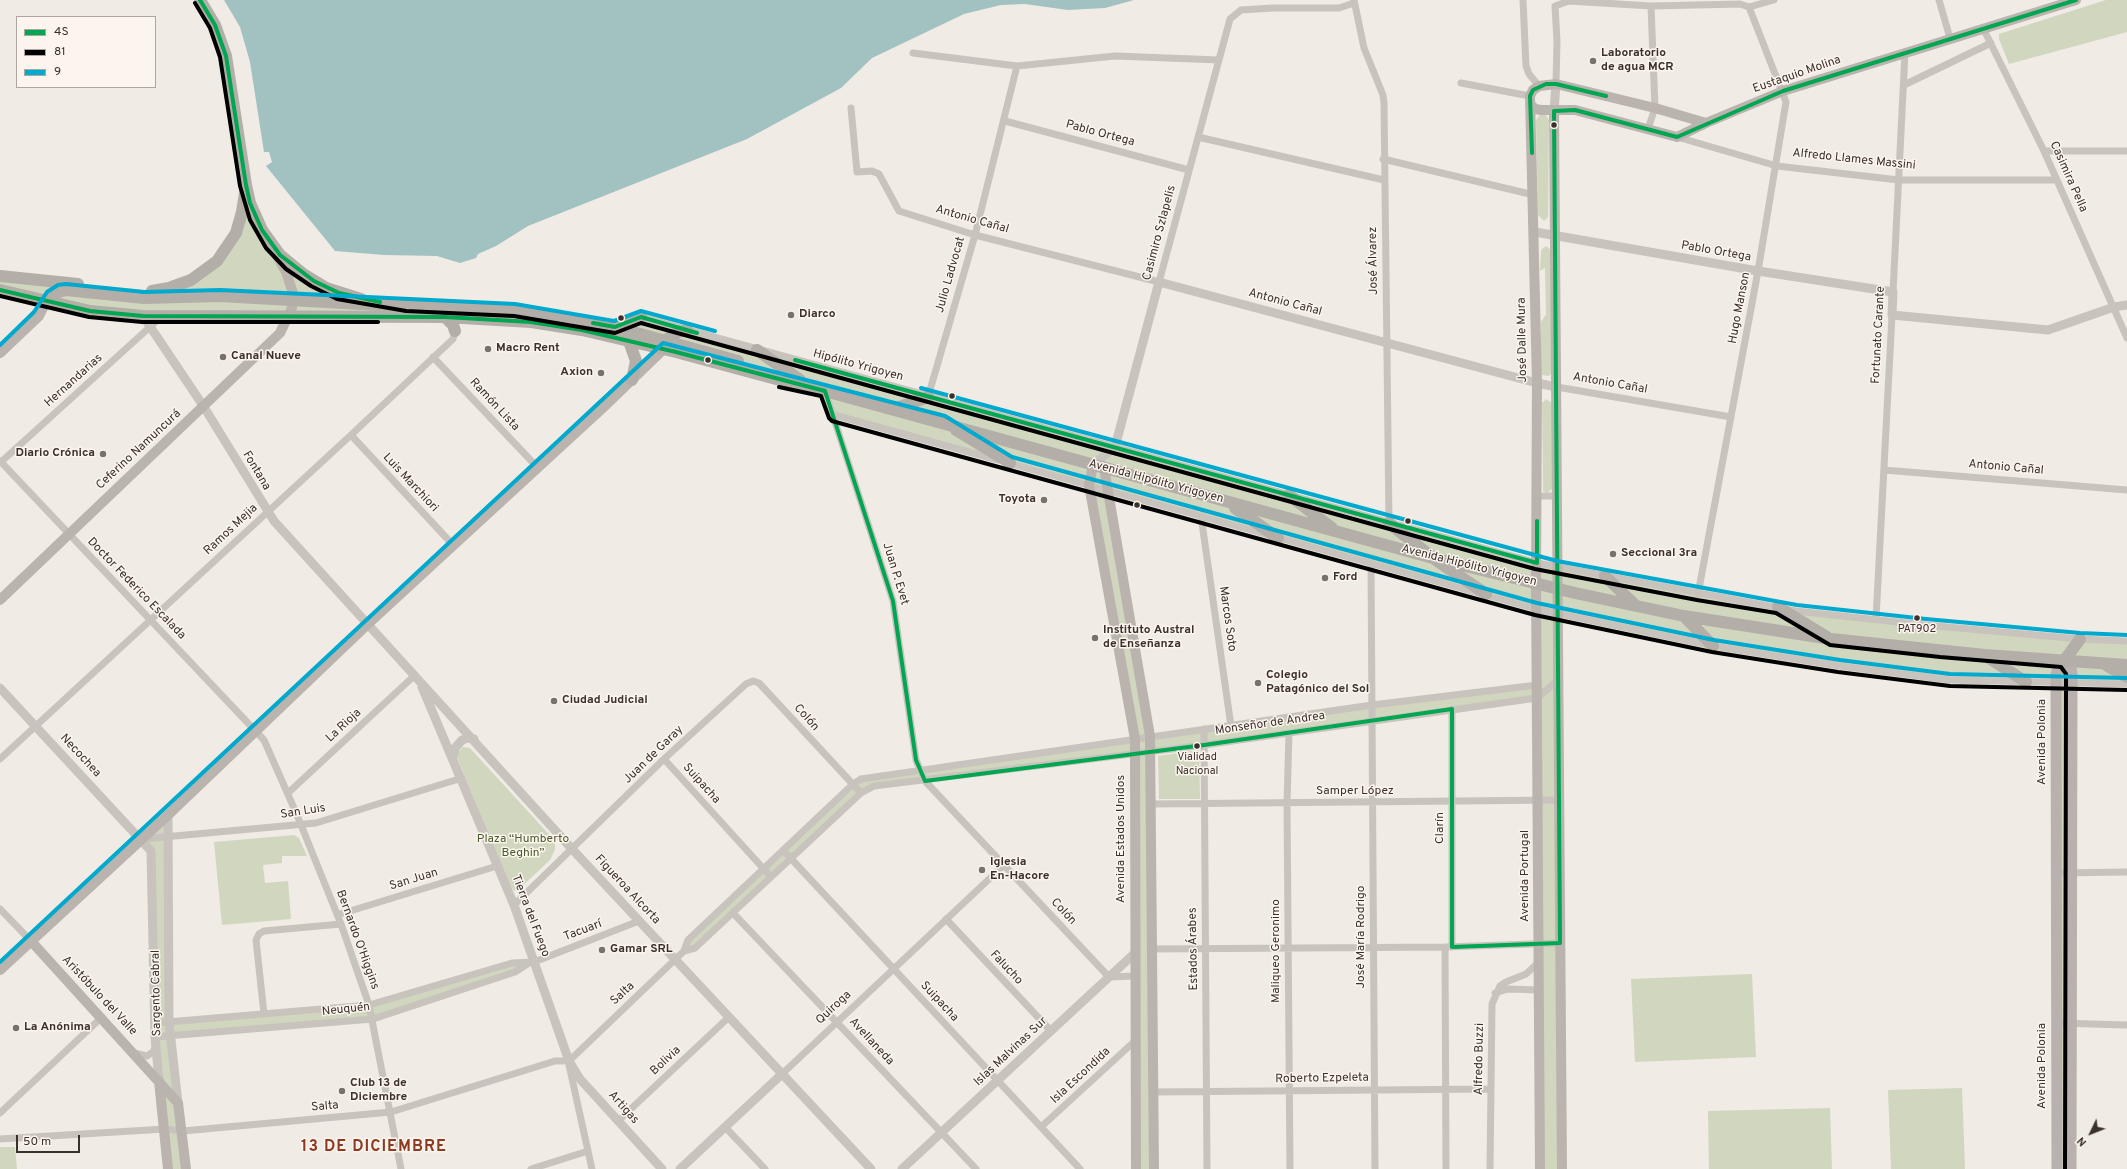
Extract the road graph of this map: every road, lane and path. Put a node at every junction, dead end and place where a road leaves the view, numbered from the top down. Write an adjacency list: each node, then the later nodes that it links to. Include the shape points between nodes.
1 (200, 0): 35 (highway, via 215,25 226,56)
2 (1523, 0): 19 (street, via 1526,66)
3 (1774, 0): 8 (street)
4 (1939, 0): 10 (street)
5 (2076, 0): 9 (main road, Eustaquio Molina)
6 (1354, 1): 14 (street, Casimiro Szlapelis, via 1339,8 1241,10 1230,19); 32 (street, José Álvarez, via 1364,48 1383,95)
7 (1651, 6): 8 (street, via 1740,4); 17 (street, via 1569,1 1555,6); 23 (street)
8 (1749, 7): 20 (street, Hugo Manson)
9 (1983, 28): 10 (main road, Eustaquio Molina); 11 (street, Casimira Pella)
10 (1950, 38): 12 (main road, Eustaquio Molina)
11 (1991, 43): 18 (street); 30 (street, Casimira Pella)
12 (1906, 52): 18 (street, Fortunato Carante); 20 (main road, Eustaquio Molina)
13 (913, 53): 15 (street)
14 (1219, 60): 15 (street, via 1115,56); 28 (street, Casimiro Szlapelis)
15 (1017, 66): 25 (street, Julio Ladvocat)
16 (1461, 83): 21 (street, Alfredo Llames Massini)
17 (1556, 84): 19 (main road); 23 (main road); 24 (street)
18 (1904, 85): 37 (street, Fortunato Carante)
19 (1539, 86): 21 (main road, via 1533,90)
20 (1783, 91): 26 (main road, Eustaquio Molina); 33 (street, Hugo Manson, via 1786,102)
21 (1530, 100): 24 (main road, Alfredo Llames Massini, via 1535,109); 39 (main road, José Dalle Mura)
22 (851, 108): 42 (street, Antonio Cañal, via 857,172 872,171 880,174 899,211)
23 (1655, 108): 26 (main road); 27 (street)
24 (1554, 111): 27 (main road, Alfredo Llames Massini, via 1575,110); 43 (main road)
25 (1005, 121): 34 (street, Pablo Ortega); 42 (street, Julio Ladvocat)
26 (1706, 123): 29 (main road)
27 (1648, 129): 29 (main road, Alfredo Llames Massini)
28 (1198, 137): 34 (street, Casimiro Szlapelis); 36 (street)
29 (1677, 137): 33 (street, Alfredo Llames Massini)
30 (2044, 151): 31 (street); 38 (street, Casimira Pella)
31 (2127, 151)
32 (1383, 159): 36 (street, José Álvarez); 39 (street)
33 (1777, 166): 37 (street, Alfredo Llames Massini); 44 (street, Hugo Manson)
34 (1189, 170): 46 (street, Casimiro Szlapelis)
35 (245, 178): 40 (highway); 45 (highway, via 242,212 230,244 210,268 181,285 157,291 142,291)
36 (1384, 180): 66 (street, José Álvarez)
37 (1899, 180): 38 (street, Alfredo Llames Massini); 48 (street, Fortunato Carante)
38 (2057, 180): 53 (street, Casimira Pella)
39 (1534, 195): 41 (main road, José Dalle Mura)
40 (256, 218): 49 (main road, via 286,272 292,286); 51 (highway, via 280,255 314,281 354,297)
41 (1535, 232): 43 (street, Pablo Ortega); 73 (main road, José Dalle Mura)
42 (975, 234): 46 (street, Antonio Cañal); 76 (street, Julio Ladvocat)
43 (1556, 236): 44 (street, Pablo Ortega); 74 (main road)
44 (1758, 271): 48 (street, Pablo Ortega); 80 (street, Hugo Manson)
45 (0, 276)
46 (1159, 282): 66 (street, Antonio Cañal); 83 (street, Casimiro Szlapelis)
47 (0, 290): 50 (highway, Avenida Hipólito Yrigoyen)
48 (1893, 292): 55 (street, Fortunato Carante)
49 (293, 300): 50 (highway, via 220,296 144,298 66,290 55,293); 51 (highway); 54 (main road, Ceferino Namuncurá)
50 (46, 302): 56 (highway, Avenida Hipólito Yrigoyen, via 90,311); 69 (main road, via 39,316)
51 (406, 305): 61 (highway, Avenida Hipólito Yrigoyen, via 515,310)
52 (2127, 305): 53 (street)
53 (2114, 308): 55 (street, via 2048,330); 64 (street, Casimira Pella)
54 (289, 315): 57 (highway, Avenida Hipólito Yrigoyen); 58 (highway, Avenida Hipólito Yrigoyen); 77 (main road, Ceferino Namuncurá, via 280,333)
55 (1892, 315): 88 (street, Fortunato Carante)
56 (143, 316): 57 (highway, Avenida Hipólito Yrigoyen); 60 (street, Fontana)
57 (162, 316): 60 (street, Hernandarias)
58 (445, 317): 63 (highway); 65 (highway, Avenida Hipólito Yrigoyen, via 531,322)
59 (641, 318): 61 (highway); 62 (street, Hipólito Yrigoyen)
60 (151, 326): 77 (street, Fontana); 84 (street, Hernandarias)
61 (615, 327): 67 (highway, Avenida Hipólito Yrigoyen)
62 (687, 330): 67 (highway, via 678,332); 68 (street, Hipólito Yrigoyen)
63 (455, 331): 70 (street, Ramos Mejia, via 453,339)
64 (2127, 338)
65 (629, 341): 67 (highway, Avenida Hipólito Yrigoyen); 71 (highway, via 636,361)
66 (1386, 342): 73 (street, Antonio Cañal); 98 (street, José Álvarez)
67 (665, 344): 71 (main road); 72 (highway, Avenida Hipólito Yrigoyen); 75 (highway, Avenida Hipólito Yrigoyen)
68 (758, 350): 72 (highway); 76 (street, Hipólito Yrigoyen)
69 (0, 353)
70 (434, 356): 82 (street, Ramos Mejia); 87 (street, Ramón Lista)
71 (632, 380): 87 (main road)
72 (800, 380): 75 (highway, Avenida Hipólito Yrigoyen)
73 (1537, 383): 74 (street, Antonio Cañal); 93 (main road, José Dalle Mura)
74 (1557, 387): 80 (street, Antonio Cañal); 94 (main road)
75 (825, 391): 78 (highway, Avenida Hipólito Yrigoyen); 79 (street, Juan P. Evet)
76 (928, 397): 78 (highway); 83 (street, Hipólito Yrigoyen)
77 (204, 407): 96 (street, Fontana); 100 (main road, Ceferino Namuncurá)
78 (894, 409): 81 (highway, Avenida Hipólito Yrigoyen)
79 (834, 415): 85 (street); 157 (street, Juan P. Evet, via 896,614 916,760)
80 (1731, 417): 111 (street, Hugo Manson)
81 (943, 422): 85 (highway); 86 (highway, Avenida Hipólito Yrigoyen)
82 (351, 435): 96 (street, Ramos Mejia); 102 (street, Luis Marchiori)
83 (1111, 449): 86 (street, Casimiro Szlapelis); 92 (street, Hipólito Yrigoyen)
84 (1, 462): 100 (street, Doctor Federico Escalada)
85 (1010, 463): 89 (street)
86 (1099, 466): 89 (main road, Avenida Estados Unidos); 91 (main road); 95 (highway, Avenida Hipólito Yrigoyen)
87 (538, 468): 102 (main road)
88 (1884, 470): 90 (street, Antonio Cañal); 118 (street, Fortunato Carante)
89 (1089, 485): 91 (street); 149 (main road, Avenida Estados Unidos)
90 (2127, 490)
91 (1109, 491): 97 (street); 148 (main road)
92 (1289, 495): 98 (street, Hipólito Yrigoyen); 99 (highway)
93 (1537, 496): 94 (street); 104 (main road, José Dalle Mura)
94 (1557, 496): 106 (main road)
95 (1228, 502): 99 (highway, Avenida Hipólito Yrigoyen); 101 (highway)
96 (266, 511): 119 (street, Ramos Mejia); 120 (street, Fontana)
97 (1201, 516): 101 (street); 144 (street, Marcos Soto)
98 (1390, 523): 103 (highway); 104 (street, Hipólito Yrigoyen)
99 (1337, 532): 103 (highway, Avenida Hipólito Yrigoyen)
100 (68, 535): 112 (main road, Ceferino Namuncurá); 119 (street, Doctor Federico Escalada)
101 (1278, 538): 105 (street)
102 (453, 545): 120 (main road)
103 (1433, 558): 108 (highway, Avenida Hipólito Yrigoyen); 110 (highway)
104 (1537, 563): 106 (street, Hipólito Yrigoyen); 108 (main road, José Dalle Mura)
105 (1371, 564): 110 (street); 140 (street, José María Rodrigo)
106 (1556, 567): 107 (street, Hipólito Yrigoyen); 109 (main road)
107 (1605, 576): 111 (street, Hipólito Yrigoyen); 113 (highway)
108 (1536, 583): 109 (highway, Avenida Hipólito Yrigoyen); 115 (main road, Avenida Portugal)
109 (1557, 589): 113 (highway, Avenida Hipólito Yrigoyen); 116 (main road)
110 (1486, 594): 115 (street)
111 (1698, 594): 114 (street, Hipólito Yrigoyen)
112 (0, 600)
113 (1636, 606): 117 (highway, Avenida Hipólito Yrigoyen)
114 (1778, 607): 118 (street, Hipólito Yrigoyen); 121 (highway)
115 (1536, 609): 116 (street); 137 (main road, Avenida Portugal)
116 (1557, 613): 124 (street); 131 (main road)
117 (1684, 616): 121 (highway, Avenida Hipólito Yrigoyen); 124 (highway)
118 (1876, 619): 122 (street, Hipólito Yrigoyen)
119 (150, 620): 143 (street, Ramos Mejia); 146 (street, Doctor Federico Escalada)
120 (368, 624): 129 (street, Figueroa Alcorta); 146 (main road)
121 (1831, 639): 125 (highway, Avenida Hipólito Yrigoyen)
122 (2080, 639): 123 (street, Hipólito Yrigoyen); 126 (highway)
123 (2127, 640)
124 (1713, 646): 133 (street, via 1942,679)
125 (1984, 655): 126 (highway, Avenida Hipólito Yrigoyen); 133 (highway)
126 (2064, 661): 127 (highway, Avenida Hipólito Yrigoyen); 134 (main road, Avenida Polonia, via 2056,670); 135 (main road, via 2072,671)
127 (2105, 664): 128 (highway, Avenida Hipólito Yrigoyen); 130 (highway)
128 (2127, 666)
129 (417, 677): 150 (street, Figueroa Alcorta); 154 (street, Tierra del Fuego); 161 (street, La Rioja)
130 (2127, 678)
131 (1558, 680): 139 (street); 162 (main road)
132 (753, 681): 155 (street, Juan de Garay, via 746,684); 160 (street, Colón, via 760,683)
133 (2026, 682): 134 (street)
134 (2056, 682): 135 (street); 180 (main road, Avenida Polonia)
135 (2072, 682): 136 (street); 181 (main road)
136 (2127, 684)
137 (1537, 685): 139 (main road, Avenida Portugal); 140 (street, Monseñor de Andrea)
138 (0, 688): 143 (street, Necochea)
139 (1537, 698): 141 (street, Monseñor de Andrea); 163 (main road, Avenida Portugal)
140 (1372, 705): 142 (street, José María Rodrigo); 144 (street, Monseñor de Andrea)
141 (1452, 709): 142 (street, Monseñor de Andrea); 164 (street, Clarín)
142 (1372, 720): 147 (street, Monseñor de Andrea); 167 (street, José María Rodrigo)
143 (36, 726): 156 (street, Ramos Mejia); 172 (street, Necochea)
144 (1231, 726): 145 (street, Monseñor de Andrea)
145 (1204, 729): 148 (street, Monseñor de Andrea); 151 (street, Estados Árabes)
146 (256, 731): 161 (street, Bernardo O'Higgins, via 264,740); 169 (main road)
147 (1289, 733): 151 (street, Monseñor de Andrea); 166 (street, Maliqueo Geronimo)
148 (1150, 736): 149 (street, Monseñor de Andrea); 152 (main road)
149 (1135, 739): 153 (main road, Avenida Estados Unidos); 157 (street, Monseñor de Andrea)
150 (474, 740): 154 (street, via 462,740 455,748); 173 (street, Figueroa Alcorta)
151 (1204, 745): 152 (street, Monseñor de Andrea); 165 (street, Estados Árabes)
152 (1150, 751): 153 (street, Monseñor de Andrea); 168 (main road)
153 (1135, 754): 159 (street, Monseñor de Andrea); 199 (main road, Avenida Estados Unidos)
154 (453, 758): 158 (street, Tierra del Fuego)
155 (664, 759): 173 (street, Juan de Garay); 178 (street, Suipacha)
156 (0, 760)
157 (920, 770): 159 (street, Colón); 160 (street, Monseñor de Andrea, via 861,779)
158 (462, 778): 170 (street, San Luis, via 316,823); 177 (street, Tierra del Fuego)
159 (925, 781): 160 (street, Monseñor de Andrea); 176 (street, Colón)
160 (856, 789): 174 (street); 175 (street)
161 (288, 793): 170 (street, Bernardo O'Higgins)
162 (1559, 800): 163 (street, Samper López); 191 (main road)
163 (1538, 801): 164 (street, Samper López); 192 (main road, Avenida Portugal)
164 (1452, 802): 167 (street, Samper López); 194 (street, Clarín)
165 (1204, 803): 166 (street, Samper López); 168 (street, Samper López); 195 (street, Estados Árabes)
166 (1287, 803): 167 (street, Samper López); 196 (street, Maliqueo Geronimo)
167 (1373, 803): 193 (street, José María Rodrigo)
168 (1151, 804): 197 (main road)
169 (168, 815): 171 (street, Sargento Cabral); 172 (main road)
170 (302, 825): 171 (street, San Luis); 186 (street, Bernardo O'Higgins)
171 (168, 837): 172 (street, San Luis); 214 (street, Sargento Cabral)
172 (142, 839): 190 (main road); 216 (street, Necochea, via 151,851)
173 (572, 849): 183 (street, Juan de Garay); 188 (street, Figueroa Alcorta)
174 (783, 850): 175 (street, Suipacha); 178 (street)
175 (791, 859): 182 (street); 203 (street, Suipacha)
176 (1004, 865): 187 (street, Quiroga); 206 (street, Colón)
177 (497, 866): 183 (street, Tierra del Fuego); 186 (street, San Juan)
178 (764, 869): 182 (street, Suipacha); 198 (street, via 688,940)
179 (2127, 872): 181 (street)
180 (2056, 873): 181 (street); 217 (main road, Avenida Polonia)
181 (2071, 873): 218 (main road)
182 (771, 877): 185 (street)
183 (514, 905): 201 (street, Tierra del Fuego)
184 (0, 909): 190 (street, Aristóbulo del Valle)
185 (733, 912): 198 (street, via 695,948); 215 (street, Avellaneda)
186 (337, 915): 189 (street, Bernardo O'Higgins)
187 (946, 920): 203 (street, Quiroga); 220 (street, Falucho)
188 (640, 921): 200 (street, Figueroa Alcorta); 201 (street, Tacuarí)
189 (341, 924): 209 (street, Bernardo O'Higgins); 210 (street, via 264,931 259,934 256,940)
190 (31, 941): 204 (main road); 212 (main road, Aristóbulo del Valle)
191 (1560, 943): 192 (street); 266 (main road)
192 (1539, 944): 194 (street); 202 (main road, Avenida Portugal)
193 (1373, 947): 194 (street); 196 (street); 229 (street, José María Rodrigo)
194 (1449, 947): 230 (street, Clarín)
195 (1205, 948): 196 (street); 197 (street); 234 (street, Estados Árabes)
196 (1288, 948): 232 (street, Maliqueo Geronimo)
197 (1152, 949): 233 (main road)
198 (684, 951): 200 (street)
199 (1136, 952): 205 (main road, Avenida Estados Unidos); 206 (street, Islas Malvinas Sur)
200 (676, 960): 211 (street, Figueroa Alcorta); 225 (street, Salta)
201 (532, 962): 209 (street, Neuquén, via 512,963); 213 (street, Neuquén, via 515,972); 225 (street, Tierra del Fuego)
202 (1539, 962): 207 (main road, Avenida Portugal); 208 (street, via 1526,974 1506,982)
203 (894, 969): 215 (street, Quiroga); 227 (street, Suipacha)
204 (0, 970)
205 (1136, 976): 206 (street); 222 (main road, Avenida Estados Unidos)
206 (1109, 977): 220 (street, Islas Malvinas Sur)
207 (1539, 990): 208 (street, via 1508,989); 265 (main road, Avenida Portugal)
208 (1495, 993): 231 (street, Alfredo Buzzi, via 1492,1004)
209 (369, 1005): 210 (street, Neuquén); 213 (street, Bernardo O'Higgins)
210 (264, 1014): 214 (street, Neuquén)
211 (729, 1017): 226 (street, Figueroa Alcorta); 238 (street, Bolivia)
212 (102, 1018): 224 (main road, Aristóbulo del Valle); 237 (street)
213 (373, 1019): 221 (street, Neuquén); 236 (street, Bernardo O'Higgins)
214 (169, 1022): 216 (street, Neuquén); 221 (street, Sargento Cabral)
215 (837, 1022): 226 (street, Quiroga); 243 (street, Avellaneda)
216 (155, 1023): 223 (street, Necochea)
217 (2056, 1023): 218 (street); 267 (main road, Avenida Polonia)
218 (2072, 1023): 219 (street); 268 (main road)
219 (2127, 1025)
220 (1051, 1031): 227 (street, Islas Malvinas Sur)
221 (170, 1036): 223 (street, Neuquén); 235 (street, Sargento Cabral)
222 (1136, 1040): 240 (street, Isla Escondida); 246 (main road, Avenida Estados Unidos)
223 (155, 1042): 224 (street, via 153,1052 147,1056); 228 (street, Necochea)
224 (134, 1053): 228 (main road, Aristóbulo del Valle)
225 (569, 1061): 236 (street, Salta, via 555,1061); 238 (street, Artigas, via 580,1078); 245 (street, Tierra del Fuego)
226 (782, 1074): 239 (street, Quiroga); 255 (street, Figueroa Alcorta)
227 (998, 1080): 240 (street, Suipacha); 243 (street, Islas Malvinas Sur)
228 (159, 1081): 235 (main road, Aristóbulo del Valle); 241 (main road)
229 (1374, 1089): 230 (street, Roberto Ezpeleta); 232 (street, Roberto Ezpeleta); 262 (street, José María Rodrigo)
230 (1446, 1089): 231 (street, Roberto Ezpeleta); 263 (street, Clarín)
231 (1491, 1089): 264 (street, Alfredo Buzzi)
232 (1290, 1091): 234 (street, Roberto Ezpeleta); 261 (street, Maliqueo Geronimo)
233 (1153, 1092): 234 (street, Roberto Ezpeleta); 259 (main road)
234 (1207, 1092): 260 (street, Estados Árabes)
235 (178, 1103): 242 (main road, Sargento Cabral)
236 (391, 1112): 242 (street, Salta); 249 (street, Bernardo O'Higgins)
237 (0, 1113)
238 (618, 1120): 252 (street, Artigas)
239 (725, 1127): 253 (street, Quiroga); 254 (street)
240 (1041, 1127): 258 (street, Suipacha)
241 (165, 1129): 242 (street, Salta); 244 (street, Salta); 247 (main road)
242 (183, 1131): 248 (main road, Sargento Cabral)
243 (942, 1133): 256 (street, Islas Malvinas Sur); 257 (street, Avellaneda)
244 (0, 1139)
245 (588, 1151): 250 (street); 251 (street, Tierra del Fuego)
246 (1134, 1167)
247 (168, 1169)
248 (186, 1169)
249 (401, 1169)
250 (531, 1169)
251 (592, 1169)
252 (662, 1169)
253 (680, 1169)
254 (765, 1169)
255 (871, 1169)
256 (902, 1169)
257 (976, 1169)
258 (1080, 1169)
259 (1154, 1169)
260 (1207, 1169)
261 (1290, 1169)
262 (1375, 1169)
263 (1446, 1169)
264 (1490, 1169)
265 (1540, 1169)
266 (1562, 1169)
267 (2057, 1169)
268 (2071, 1169)

